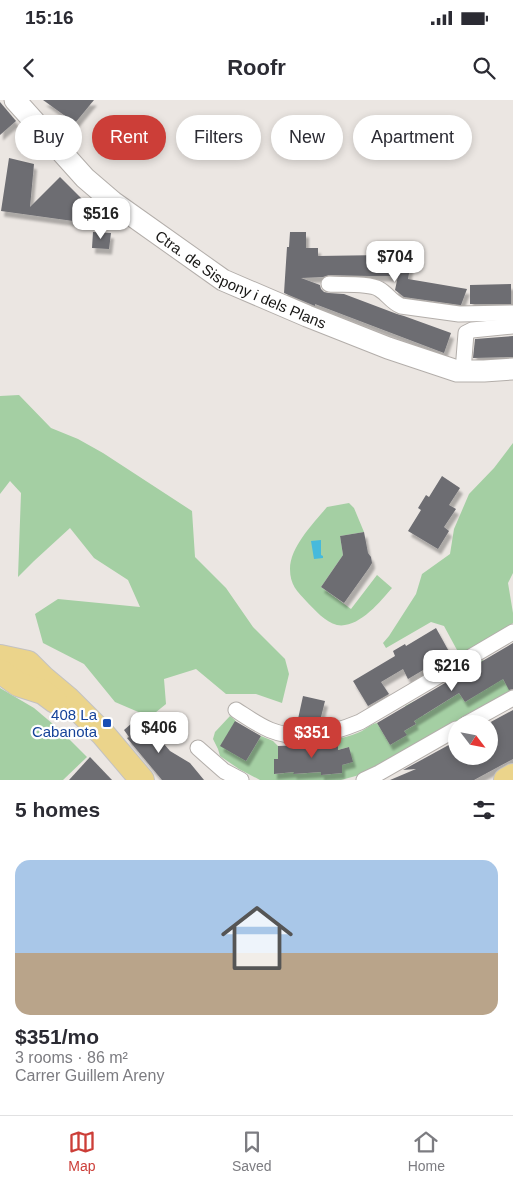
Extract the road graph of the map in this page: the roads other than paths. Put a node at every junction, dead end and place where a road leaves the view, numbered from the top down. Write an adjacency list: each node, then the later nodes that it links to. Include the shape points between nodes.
1 (15, 100): 7 (main road, Ctra. de Sispony i dels Plans, via 85,178 223,280 388,348)
2 (329, 284): 4 (street, via 373,286 401,306)
3 (513, 312): 4 (street)
4 (459, 314): 7 (street)
5 (513, 326): 7 (street, via 466,333)
6 (513, 369): 7 (main road, Ctra. de Sispony i dels Plans)
7 (456, 370)
8 (513, 632): 12 (street, via 360,722 339,730 294,736 271,730)
9 (0, 656): 10 (main road)
10 (19, 674): 17 (main road, via 93,734); 18 (main road, via 42,678 68,699)
11 (513, 698): 13 (street)
12 (236, 710)
13 (482, 715)
14 (448, 734): 20 (street)
15 (198, 748): 19 (street)
16 (513, 776): 21 (main road)
17 (130, 780)
18 (142, 780)
19 (240, 780)
20 (364, 780)
21 (506, 780)

